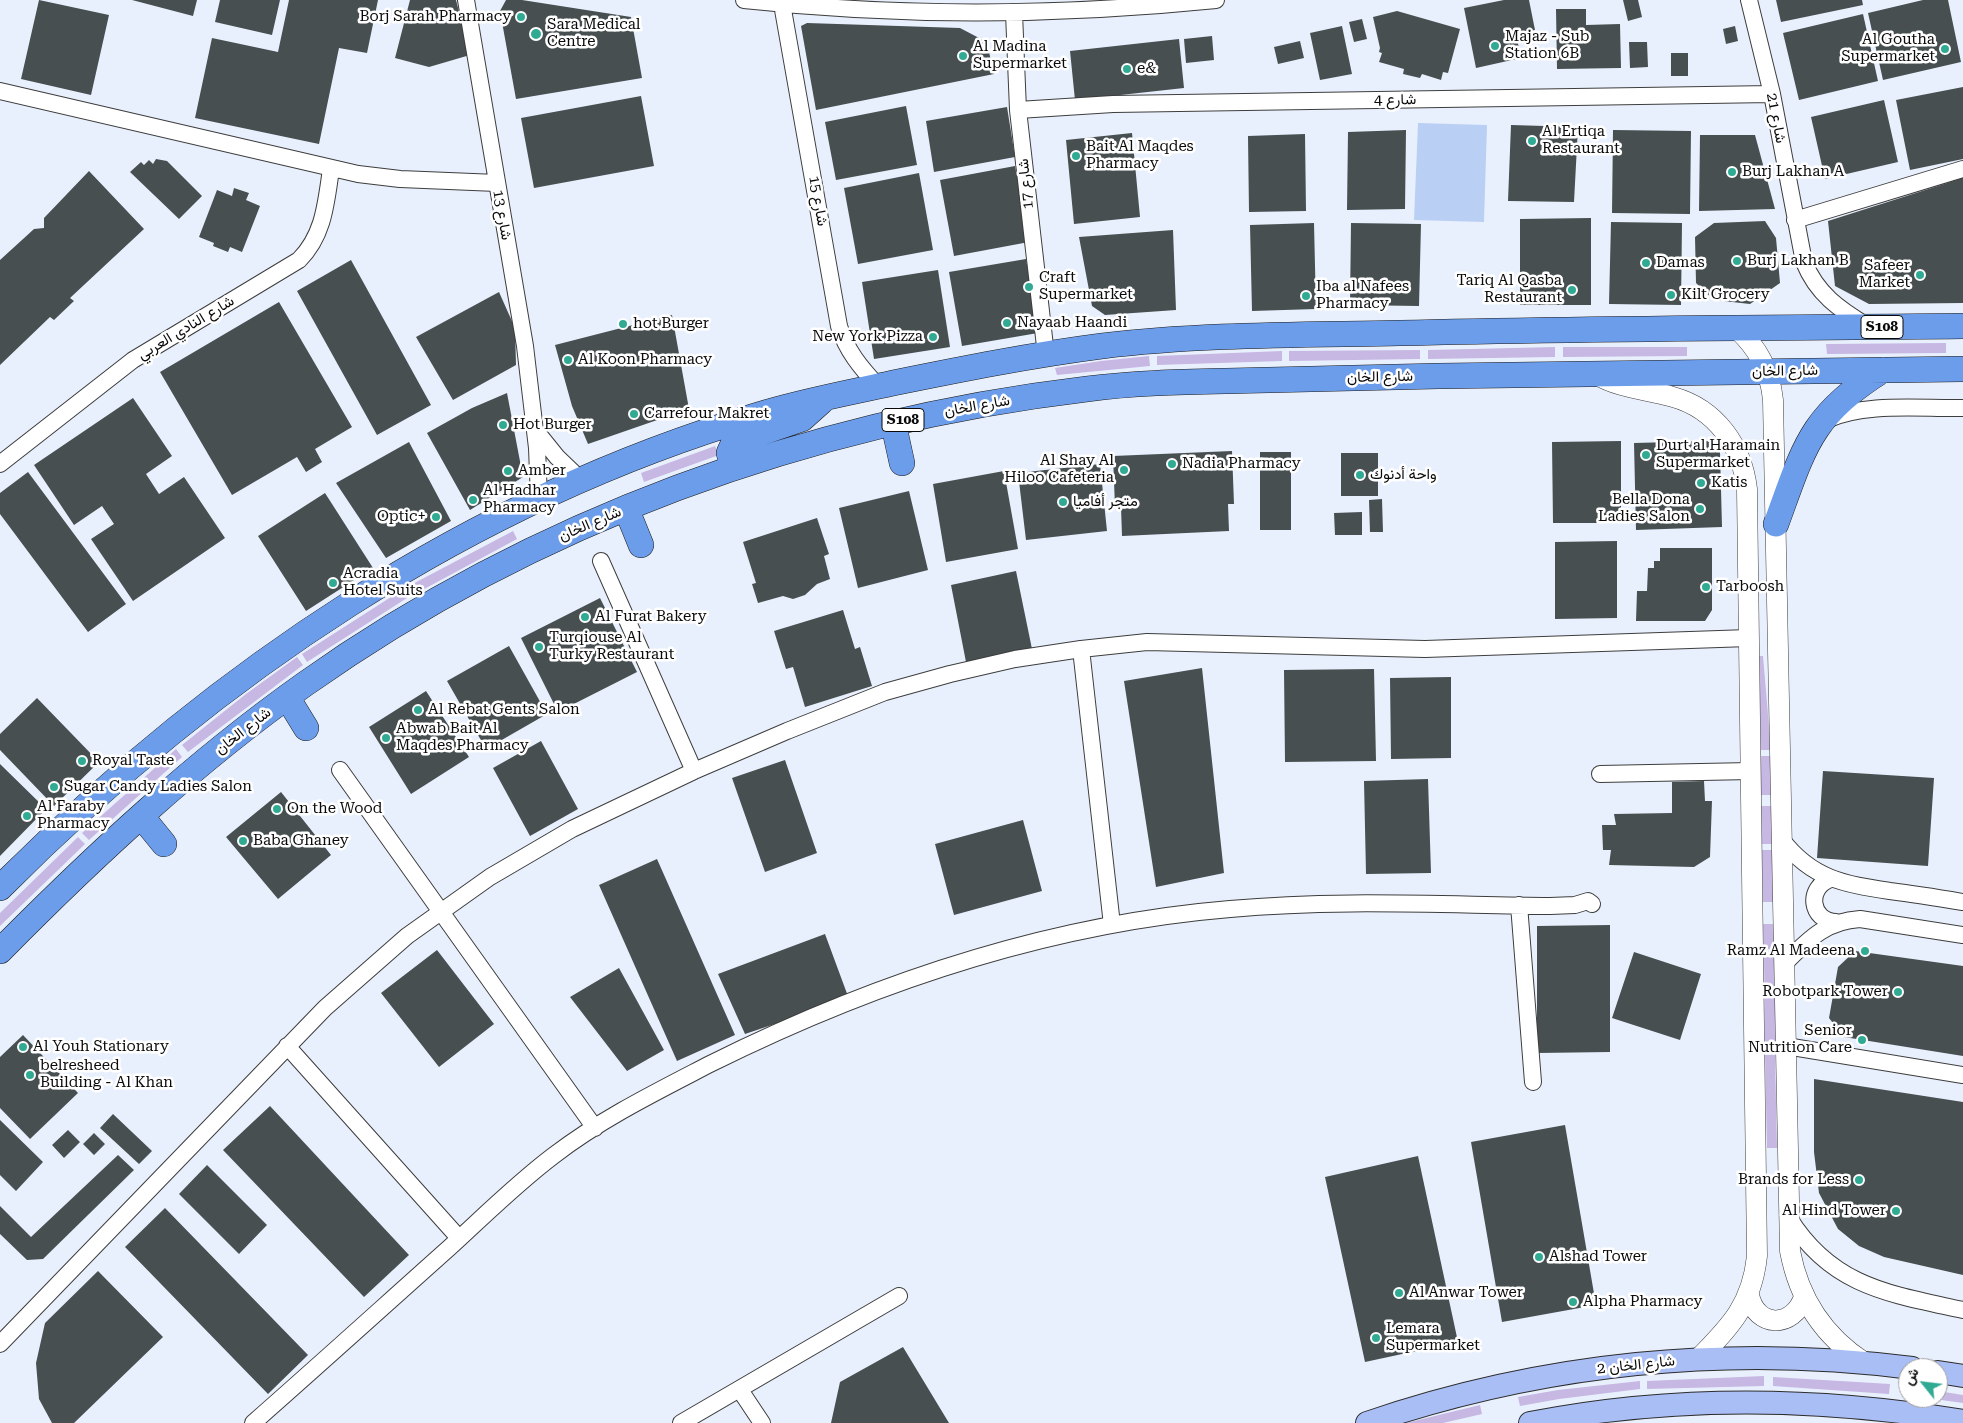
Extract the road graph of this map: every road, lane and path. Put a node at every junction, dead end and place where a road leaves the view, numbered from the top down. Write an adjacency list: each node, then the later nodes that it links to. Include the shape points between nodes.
1 (466, 0): 12 (street, شارع 13)
2 (744, 0): 5 (street)
3 (1216, 0): 6 (street)
4 (1749, 0): 8 (street, شارع 21)
5 (782, 4): 6 (street); 22 (street, شارع 15, via 842,336 860,367)
6 (1014, 14): 9 (street, شارع 17)
7 (0, 91): 10 (street)
8 (1772, 94): 9 (street, شارع 4, via 1105,104); 13 (street, شارع 21)
9 (1018, 110): 17 (street, شارع 17)
10 (331, 169): 12 (street, via 400,179); 29 (street, شارع النادي العربي, via 322,223 313,243 299,260 134,360)
11 (1963, 169): 13 (street)
12 (496, 184): 27 (street, شارع 13, via 525,346)
13 (1795, 220): 15 (street, شارع 21, via 1804,262 1816,286 1834,305)
14 (1963, 326): 15 (main road, S108)
15 (1869, 327): 16 (main road, S108)
16 (1736, 328): 17 (main road, S108, via 1226,338 1107,346); 19 (street, via 1751,343)
17 (1046, 355): 22 (main road, S108)
18 (1963, 369): 20 (main road, شارع الخان / S108)
19 (1767, 370): 20 (main road, شارع الخان / S108); 21 (main road, شارع الخان / S108); 34 (street, via 1773,400)
20 (1884, 370): 26 (main road, via 1843,397)
21 (1595, 374): 25 (main road, شارع الخان / S108, via 1299,378 1110,387 1018,398); 37 (street, via 1626,388 1689,403 1715,420 1731,440 1742,464 1747,489)
22 (878, 386): 23 (main road, S108)
23 (826, 396): 30 (main road, via 816,410 802,419 734,442 729,453); 31 (main road, S108, via 700,434)
24 (1963, 408): 26 (street, via 1862,410)
25 (894, 422): 28 (main road); 30 (main road, شارع الخان / S108)
26 (1820, 423): 34 (main road, via 1801,455)
27 (536, 431): 31 (street); 32 (street, شارع 13)
28 (902, 463)
29 (0, 464)
30 (734, 468): 33 (main road, شارع الخان / S108)
31 (581, 480): 32 (main road, S108)
32 (539, 499): 49 (main road, S108, via 410,566 275,653 196,712 116,780)
33 (626, 508): 35 (main road); 39 (main road, شارع الخان / S108, via 484,574 364,645)
34 (1776, 524): 46 (street)
35 (641, 545)
36 (601, 561): 42 (street)
37 (1749, 638): 38 (street, via 1425,649 1157,642); 43 (street)
38 (1081, 649): 42 (street, via 1015,659 885,692); 55 (street)
39 (287, 697): 40 (main road); 45 (main road, شارع الخان / S108, via 226,744)
40 (306, 728)
41 (340, 770): 53 (street)
42 (694, 771): 53 (street, via 572,829)
43 (1751, 771): 44 (street); 66 (street, via 1757,1256)
44 (1600, 774)
45 (142, 817): 47 (main road); 57 (main road, شارع الخان / S108)
46 (1782, 840): 48 (street, via 1798,859); 58 (street)
47 (164, 844)
48 (1831, 879): 50 (street); 54 (street, via 1820,885 1814,903 1819,915)
49 (0, 888)
50 (1963, 902)
51 (1592, 904): 52 (street, via 1588,901 1575,905)
52 (1519, 906): 55 (street, via 1322,903 1230,909); 62 (street)
53 (440, 911): 59 (street, via 365,971); 63 (street)
54 (1836, 922): 56 (street, via 1860,919); 58 (street, via 1813,935)
55 (1112, 925): 63 (street, via 972,958 805,1018 648,1095)
56 (1963, 935)
57 (0, 951)
58 (1784, 964): 60 (street)
59 (287, 1046): 65 (street); 70 (street)
60 (1786, 1046): 61 (street); 64 (street)
61 (1963, 1074)
62 (1533, 1082)
63 (595, 1128): 65 (street, via 553,1156)
64 (1789, 1218): 68 (street, via 1793,1267); 69 (street, via 1810,1248 1852,1280 1886,1292)
65 (459, 1238): 78 (street)
66 (1749, 1295): 68 (street, via 1754,1310 1760,1316 1775,1321 1791,1317); 71 (street, via 1731,1326)
67 (898, 1296): 76 (street)
68 (1804, 1297): 72 (street, via 1829,1334)
69 (1963, 1310)
70 (0, 1344)
71 (1698, 1359): 72 (main road, شارع الخان 2, via 1772,1358); 81 (main road, شارع الخان 2, via 1614,1366 1501,1386)
72 (1865, 1363): 73 (main road, شارع الخان 2)
73 (1898, 1367)
74 (1948, 1374): 75 (main road)
75 (1963, 1376)
76 (740, 1390): 79 (street); 80 (street)
77 (1963, 1421): 82 (main road, via 1868,1408 1760,1402 1653,1406)
78 (254, 1423)
79 (681, 1423)
80 (762, 1423)
81 (1367, 1423)
82 (1530, 1423)

